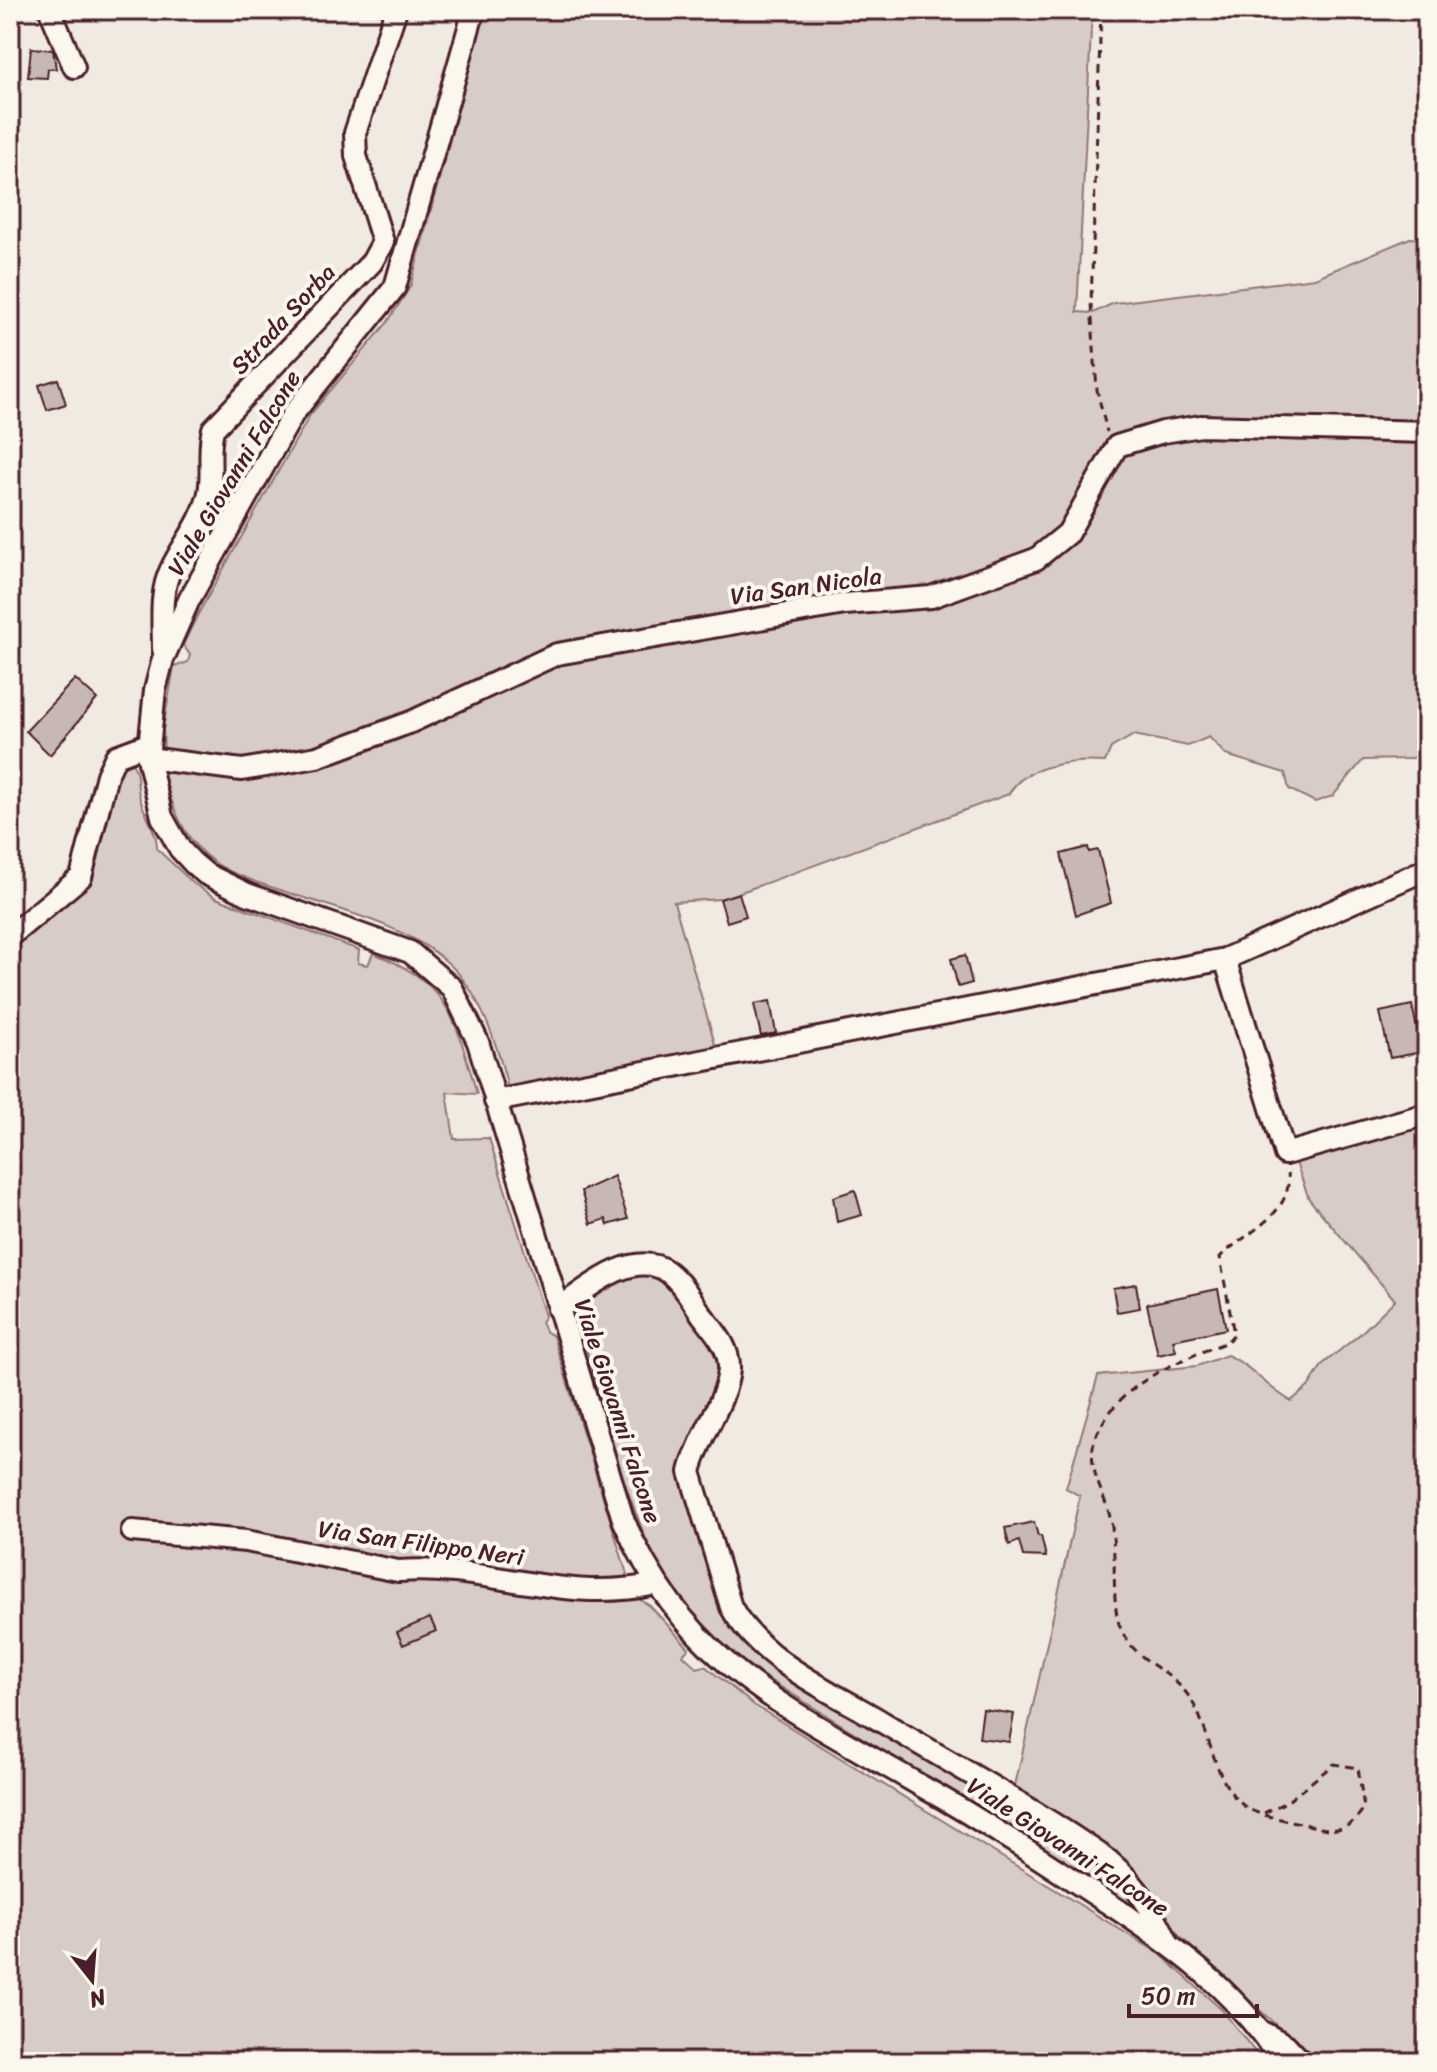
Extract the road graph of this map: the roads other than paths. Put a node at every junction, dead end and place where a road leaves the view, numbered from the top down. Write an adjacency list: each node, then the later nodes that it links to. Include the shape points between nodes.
1 (50, 10): 4 (street)
2 (396, 10): 6 (street, Strada Sorba, via 355,133 356,156 383,242 372,262 213,429 202,517 170,571 163,598)
3 (474, 10): 6 (street, Viale Giovanni Falcone, via 395,287 293,414 189,600)
4 (74, 67)
5 (1427, 432): 7 (street, Via San Nicola, via 1201,426 1163,432 1117,446 1068,533 1036,559 931,597 845,604 557,654 411,722 317,757 242,770)
6 (163, 659): 7 (street)
7 (148, 751): 9 (street, via 116,756 81,877); 11 (street, Viale Giovanni Falcone, via 155,793 170,833 206,874 247,894 383,940 441,975 470,1019)
8 (1427, 869): 10 (street)
9 (10, 936)
10 (1225, 959): 11 (street); 12 (street, via 1285,1154)
11 (495, 1101): 13 (street, Viale Giovanni Falcone)
12 (1427, 1114)
13 (558, 1309): 15 (street, Viale Giovanni Falcone, via 623,1519); 16 (street, via 596,1282 641,1264 668,1272 682,1286 729,1360 726,1382 690,1472 740,1623 760,1644 815,1682 1108,1860 1133,1882)
14 (132, 1531): 15 (street, Via San Filippo Neri, via 246,1541 398,1571 422,1569 549,1589 623,1592)
15 (656, 1584): 16 (street, Viale Giovanni Falcone, via 710,1651 760,1690 976,1817)
16 (1167, 1941): 17 (street, Viale Giovanni Falcone)
17 (1257, 2028): 18 (street, Viale Giovanni Falcone); 19 (street)
18 (1281, 2062)
19 (1302, 2062)

